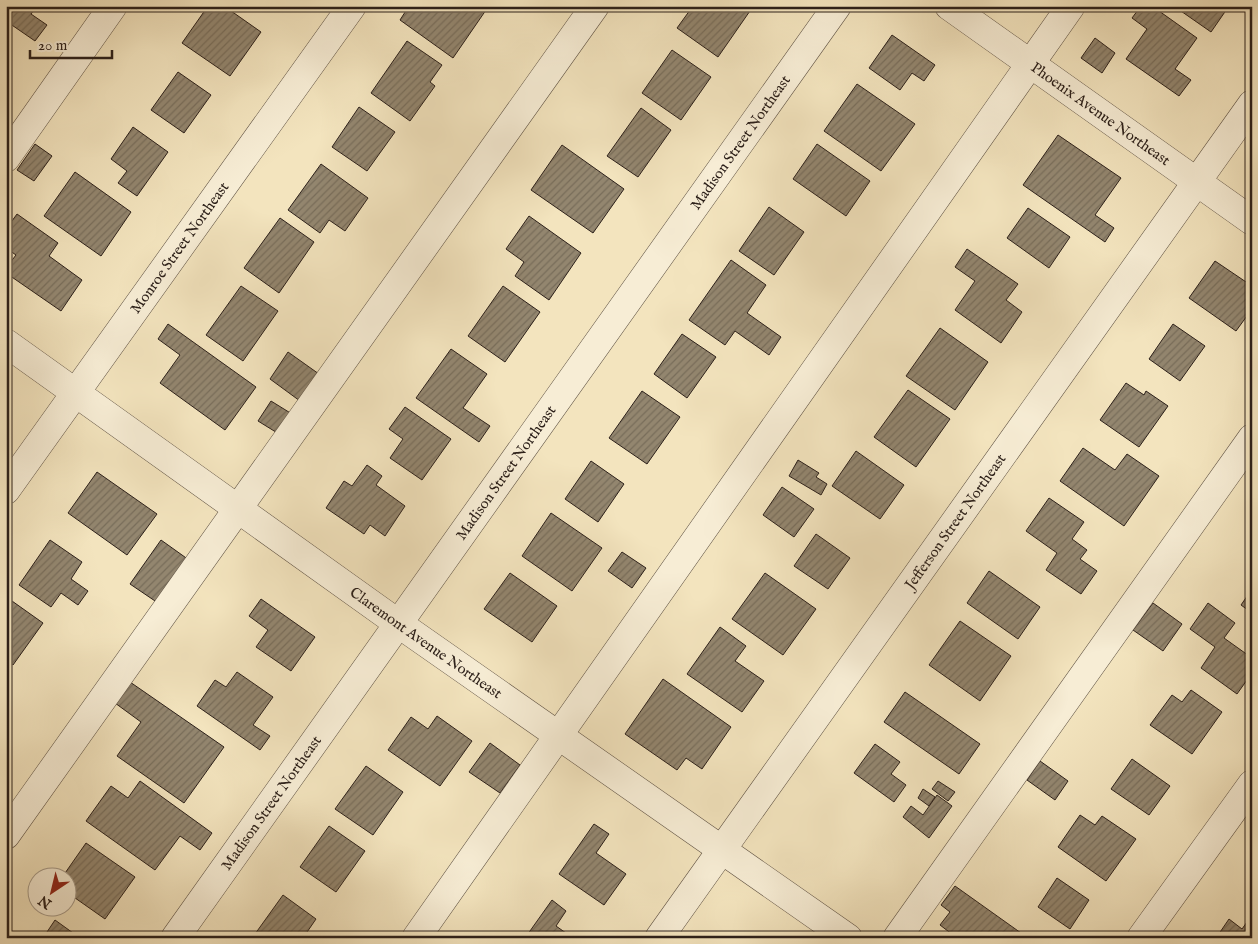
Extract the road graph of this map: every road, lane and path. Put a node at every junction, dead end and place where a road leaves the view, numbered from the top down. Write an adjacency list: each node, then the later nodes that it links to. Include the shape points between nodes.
1 (113, 6): 9 (street)
2 (352, 6): 13 (street, Monroe Street Northeast)
3 (595, 6): 16 (street)
4 (837, 6): 17 (street, Madison Street Northeast)
5 (949, 6): 7 (street, Phoenix Avenue Northeast)
6 (1071, 6): 7 (street)
7 (1030, 63): 10 (street, Phoenix Avenue Northeast); 18 (street)
8 (1252, 104): 10 (street, Jefferson Street Northeast)
9 (6, 158)
10 (1197, 182): 11 (street, Phoenix Avenue Northeast); 21 (street, Jefferson Street Northeast)
11 (1252, 221)
12 (6, 343): 13 (street, Claremont Avenue Northeast)
13 (75, 392): 15 (street, Monroe Street Northeast); 16 (street, Claremont Avenue Northeast)
14 (1252, 438): 26 (street)
15 (6, 490)
16 (239, 509): 17 (street, Claremont Avenue Northeast); 20 (street)
17 (399, 624): 18 (street, Claremont Avenue Northeast); 22 (street, Madison Street Northeast)
18 (559, 735): 21 (street, Claremont Avenue Northeast); 23 (street)
19 (1252, 784): 27 (street)
20 (6, 835)
21 (723, 849): 24 (street, Jefferson Street Northeast); 25 (street, Claremont Avenue Northeast)
22 (175, 938)
23 (416, 938)
24 (659, 938)
25 (848, 938)
26 (896, 938)
27 (1141, 938)

